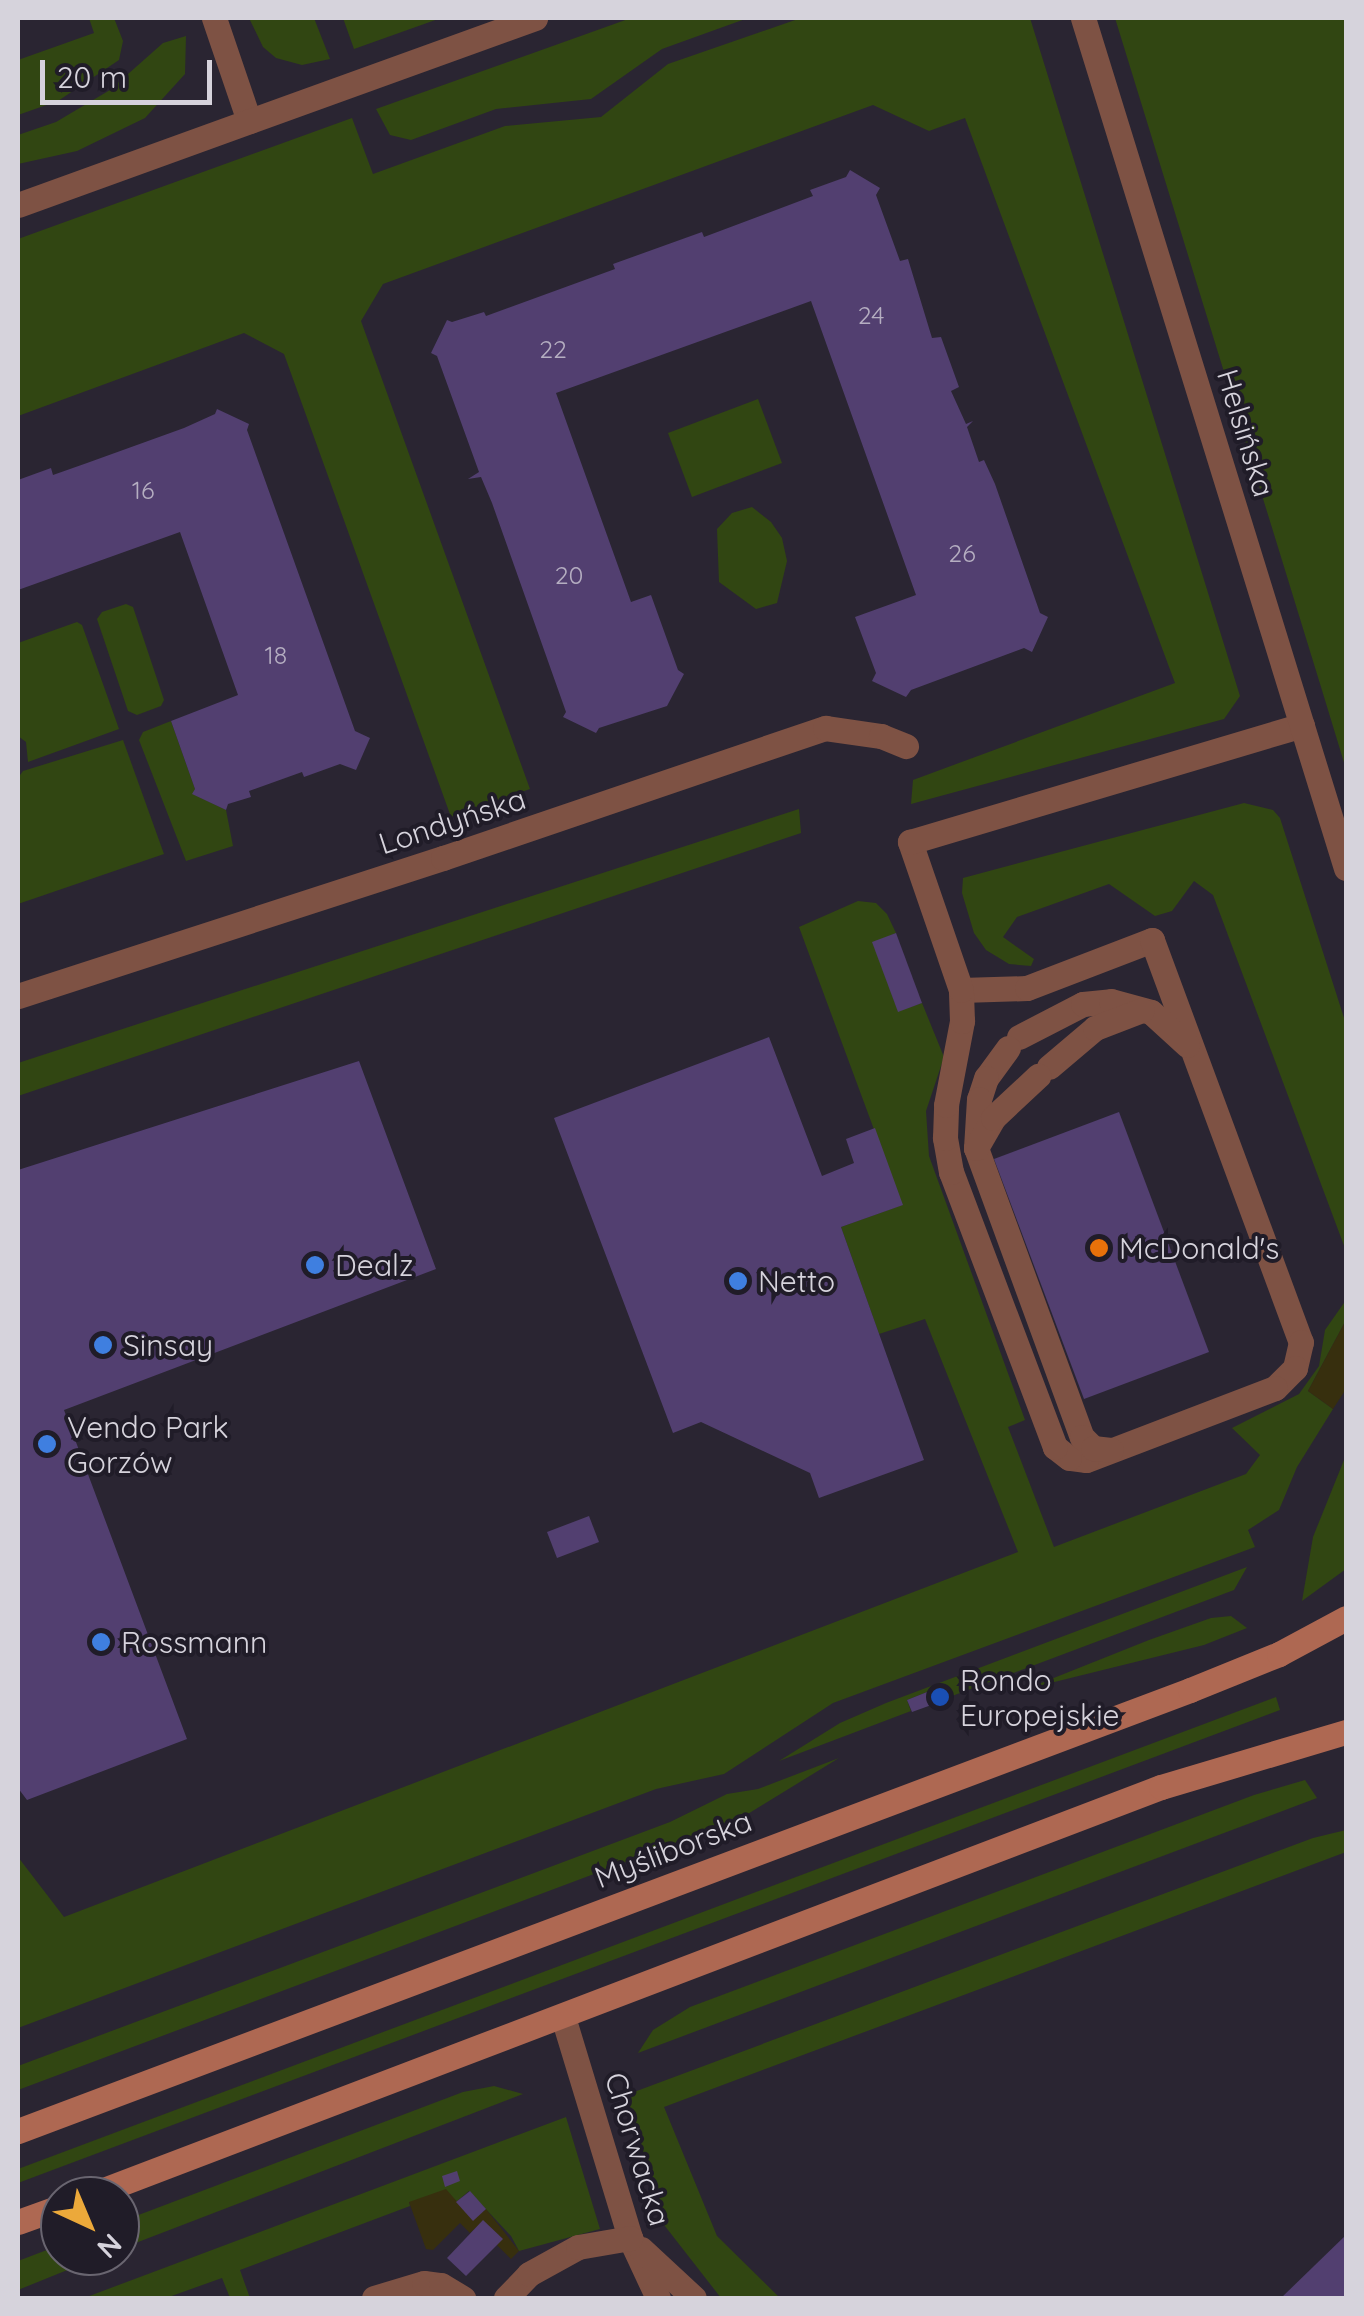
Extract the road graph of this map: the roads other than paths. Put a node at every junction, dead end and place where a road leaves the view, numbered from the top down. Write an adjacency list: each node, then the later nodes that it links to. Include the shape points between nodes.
1 (214, 18): 4 (street)
2 (535, 18): 4 (street)
3 (1083, 18): 6 (street, Helsińska)
4 (250, 121): 5 (street)
5 (18, 204)
6 (1302, 726): 8 (street, Helsińska); 9 (street, via 910,842)
7 (906, 746): 10 (street, Londyńska, via 825,728)
8 (1346, 868)
9 (961, 990): 12 (street, via 1027,988 1152,940); 14 (street, via 946,1105 951,1172 1055,1446 1076,1462)
10 (18, 996)
11 (1142, 1010): 12 (street, via 1163,1019); 13 (street, via 1095,1028 993,1118); 13 (street, via 1089,1003 1014,1042 978,1099)
12 (1200, 1066): 14 (street, via 1300,1356 1275,1388)
13 (976, 1148): 14 (street, via 1082,1437 1093,1448)
14 (1112, 1450)
15 (1346, 1618): 18 (main road, Myśliborska, via 1190,1690)
16 (1346, 1732): 17 (main road, via 1160,1787)
17 (563, 2017): 19 (main road); 20 (street, Chorwacka)
18 (18, 2131)
19 (140, 2176)
20 (630, 2238): 23 (street, via 578,2247 530,2274); 24 (street, Chorwacka); 25 (street)
21 (374, 2298): 22 (street, via 424,2282)
22 (464, 2298)
23 (506, 2298)
24 (658, 2298)
25 (694, 2298)

